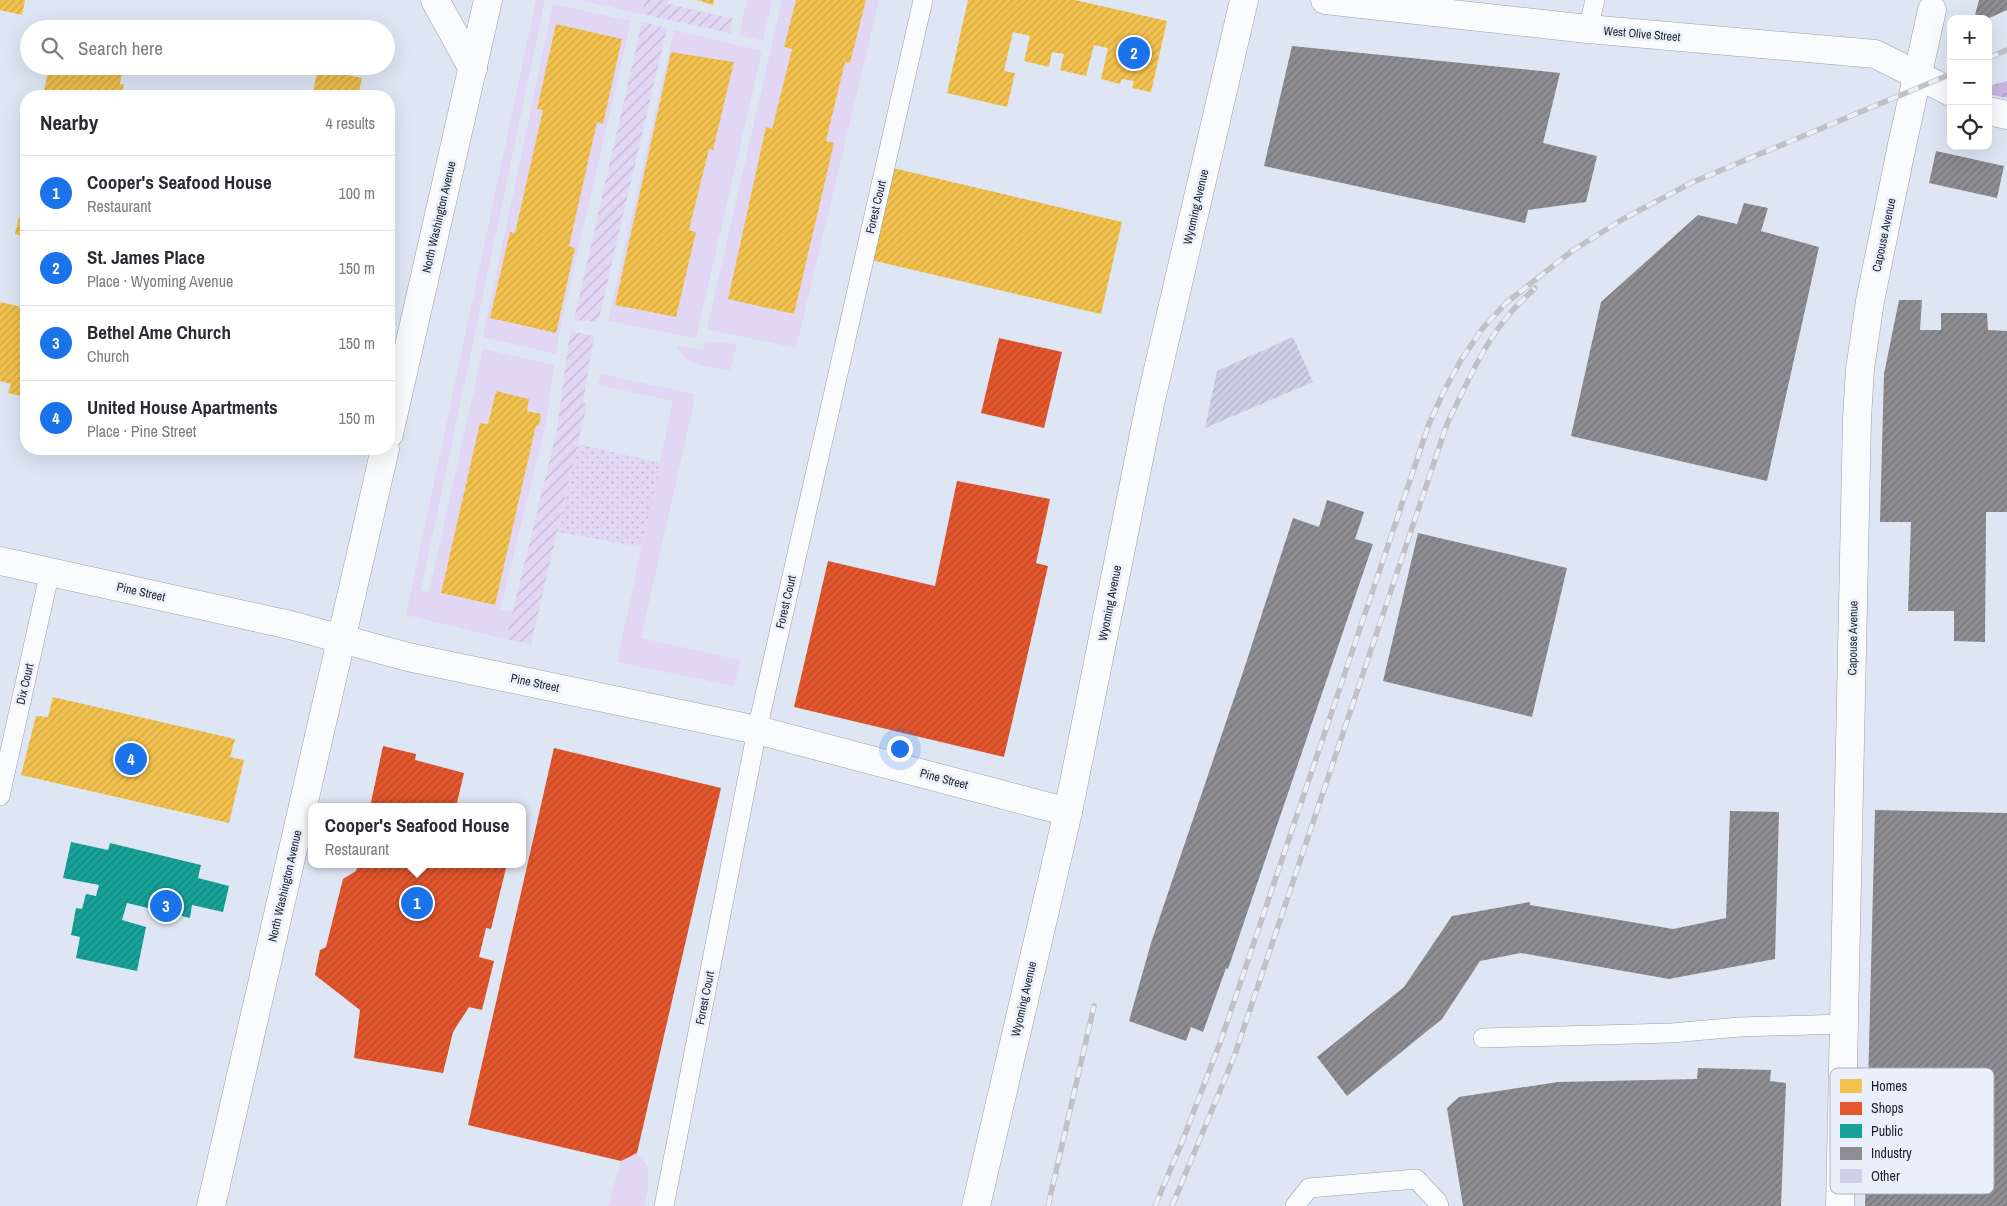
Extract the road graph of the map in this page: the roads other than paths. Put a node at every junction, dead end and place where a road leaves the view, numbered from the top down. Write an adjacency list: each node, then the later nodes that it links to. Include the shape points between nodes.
1 (435, 0): 9 (street)
2 (488, 0): 9 (street, North Washington Avenue)
3 (923, 0): 19 (lane, Forest Court)
4 (1244, 0): 21 (street, Wyoming Avenue, via 1150,404)
5 (1325, 0): 8 (street, West Olive Street)
6 (1595, 0): 8 (lane)
7 (1933, 5): 10 (street, Capouse Avenue)
8 (1588, 29): 10 (street, West Olive Street, via 1875,54)
9 (472, 69): 14 (street, North Washington Avenue)
10 (1917, 75): 11 (street, West Olive Street); 22 (street, Capouse Avenue, via 1870,301 1860,369)
11 (1947, 90)
12 (1992, 112): 13 (street)
13 (2007, 115)
14 (395, 408)
15 (384, 455): 18 (street, North Washington Avenue)
16 (0, 561): 17 (street, Pine Street)
17 (50, 571): 18 (street, Pine Street); 20 (lane, Dix Court)
18 (342, 639): 19 (street, Pine Street, via 408,657); 25 (street, North Washington Avenue)
19 (757, 730): 21 (street, Pine Street); 26 (lane, Forest Court)
20 (0, 796)
21 (1068, 812): 27 (street, Wyoming Avenue)
22 (1844, 1024): 23 (lane); 24 (street, Capouse Avenue)
23 (1483, 1038)
24 (1843, 1068)
25 (211, 1206)
26 (664, 1206)
27 (976, 1206)
28 (1295, 1206): 29 (lane, via 1309,1188 1416,1178)
29 (1439, 1206)

